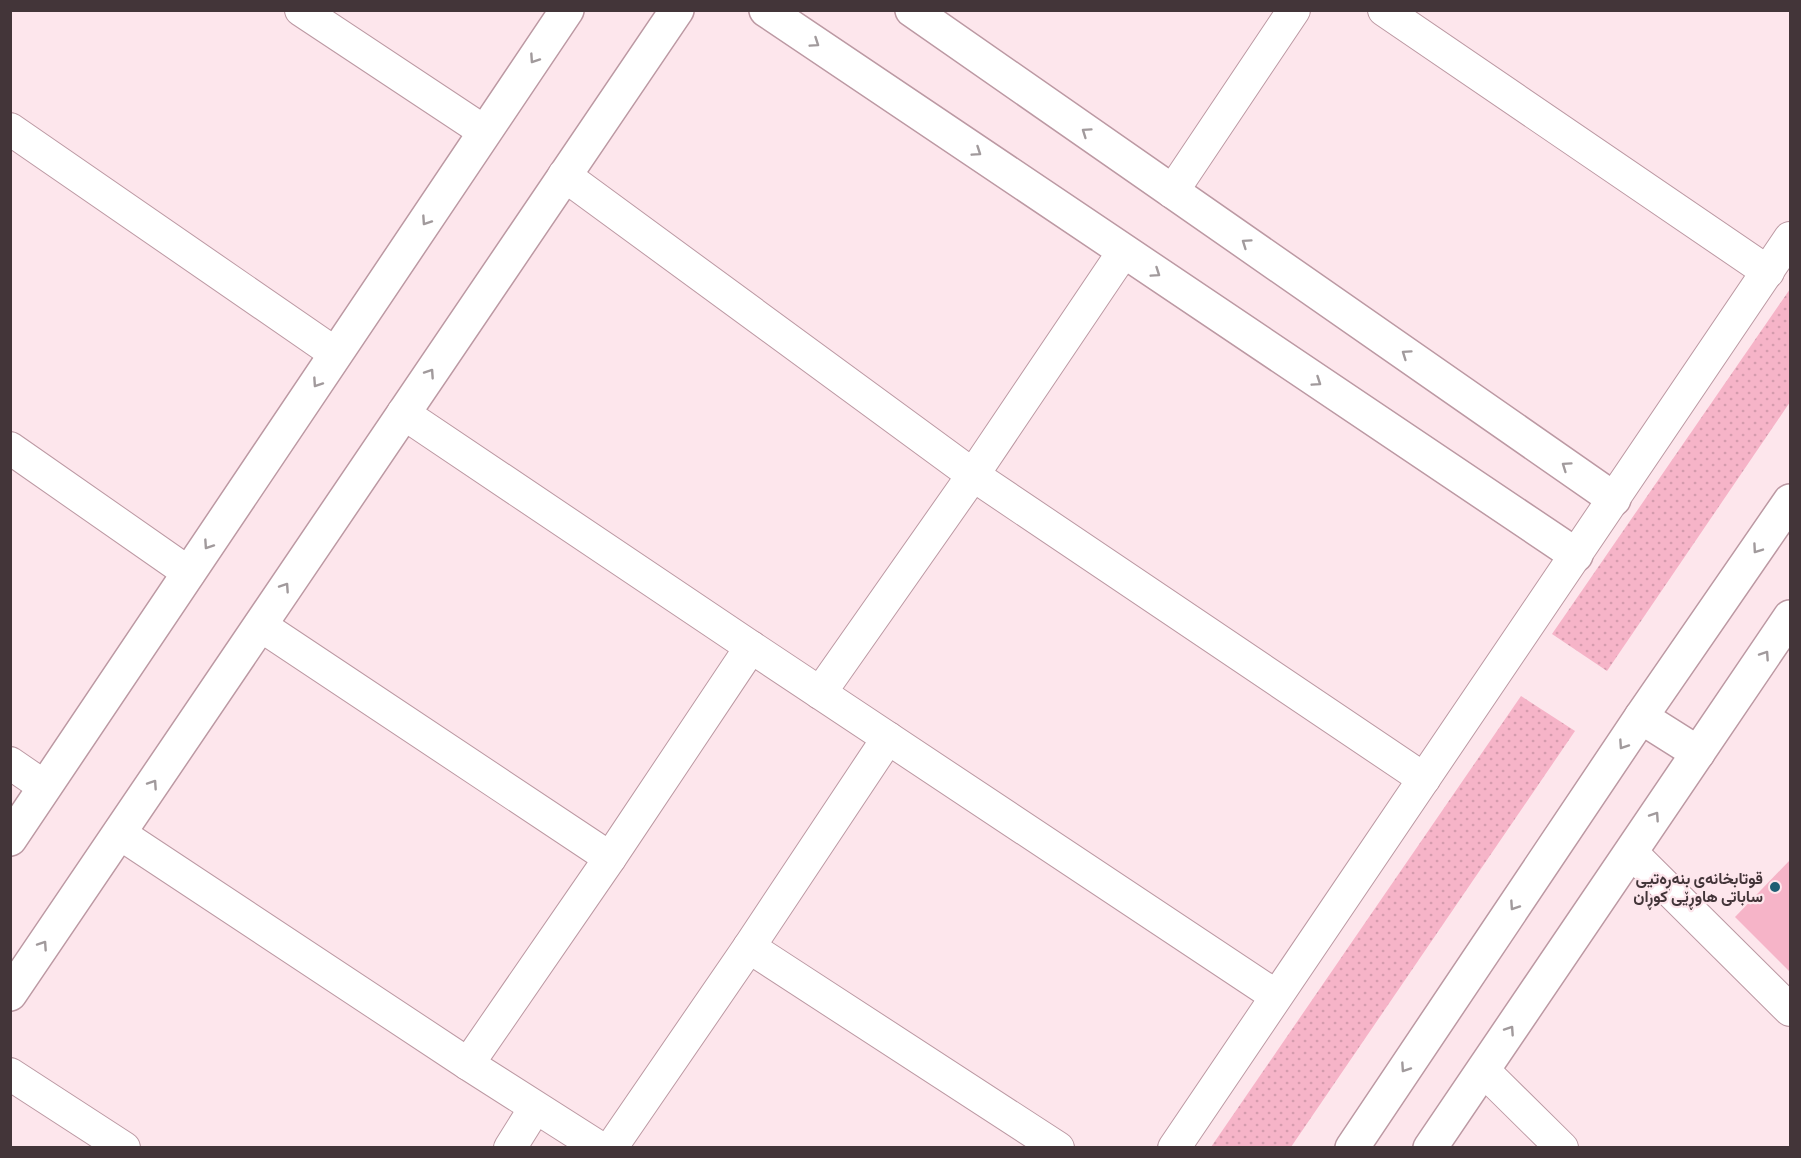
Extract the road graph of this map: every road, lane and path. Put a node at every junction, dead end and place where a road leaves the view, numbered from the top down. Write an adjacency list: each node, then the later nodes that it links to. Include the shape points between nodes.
1 (301, 10): 9 (street)
2 (567, 10): 9 (street, one-way to 9)
3 (677, 10): 10 (street)
4 (766, 10): 13 (street, one-way to 13)
5 (912, 10): 11 (street, one-way to 5)
6 (1294, 10): 11 (street)
7 (1384, 10): 14 (street)
8 (10, 129): 15 (street)
9 (485, 132): 15 (street, one-way to 15)
10 (564, 175): 16 (street, one-way to 10); 18 (street)
11 (1172, 192): 19 (street, one-way to 11)
12 (1791, 238): 14 (street)
13 (1124, 251): 18 (street); 21 (street, one-way to 21)
14 (1768, 272): 19 (street)
15 (336, 354): 22 (street, one-way to 22)
16 (403, 413): 24 (street, one-way to 16); 25 (street)
17 (10, 448): 22 (street)
18 (973, 475): 26 (street); 31 (street)
19 (1614, 499): 21 (street)
20 (1791, 501): 27 (street, one-way to 27)
21 (1576, 555): 31 (street)
22 (189, 573): 32 (street)
23 (1791, 617): 29 (street, one-way to 23)
24 (260, 625): 33 (street, one-way to 24); 36 (street)
25 (751, 647): 26 (street); 36 (street)
26 (820, 693): 28 (street)
27 (1641, 717): 29 (street); 51 (street, one-way to 51)
28 (888, 738): 37 (street); 39 (street)
29 (1698, 753): 35 (street, one-way to 29)
30 (10, 764): 32 (street)
31 (1424, 779): 39 (street)
32 (45, 787): 34 (street)
33 (119, 833): 38 (street, one-way to 33); 41 (street)
34 (10, 839)
35 (1631, 852): 40 (street); 42 (street, one-way to 35)
36 (610, 858): 41 (street)
37 (749, 947): 48 (street); 49 (street)
38 (10, 993)
39 (1276, 996): 50 (street)
40 (1791, 1010)
41 (468, 1064): 44 (street)
42 (1483, 1070): 52 (street); 53 (street)
43 (10, 1074): 45 (street)
44 (535, 1108): 46 (street); 47 (street)
45 (124, 1148)
46 (510, 1148)
47 (600, 1148)
48 (611, 1148)
49 (1058, 1148)
50 (1174, 1148)
51 (1352, 1148)
52 (1430, 1148)
53 (1562, 1148)

